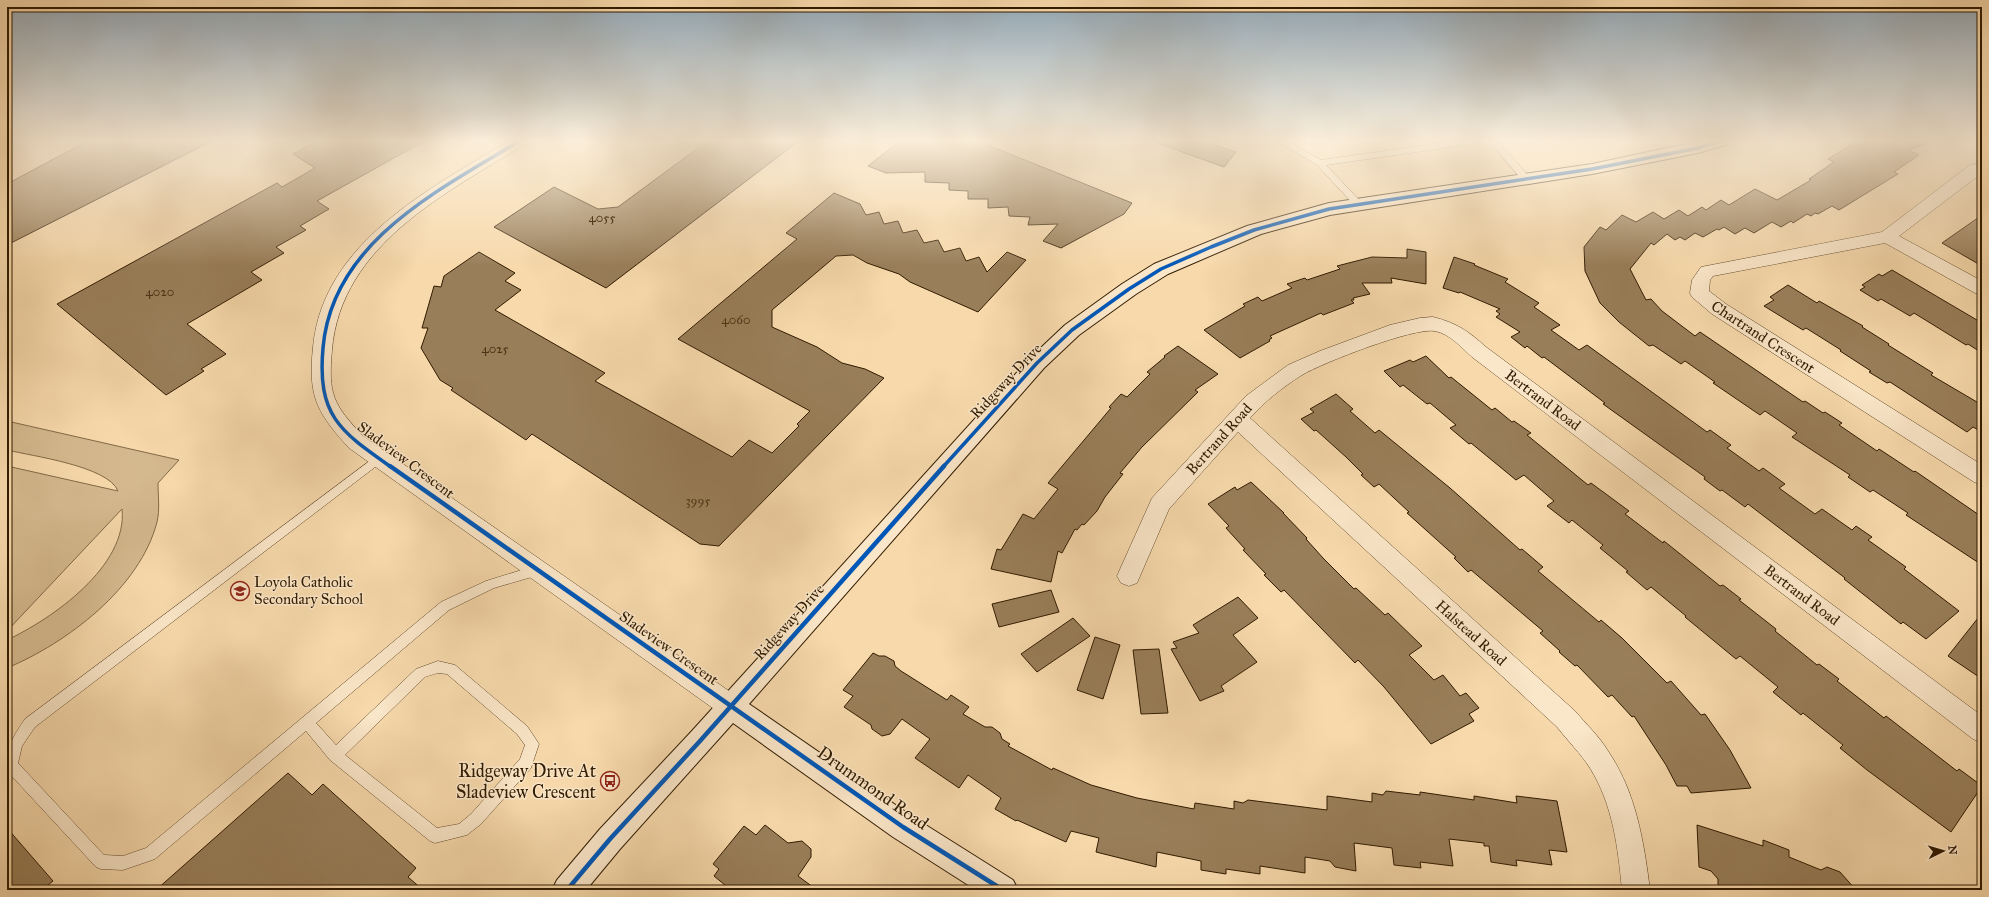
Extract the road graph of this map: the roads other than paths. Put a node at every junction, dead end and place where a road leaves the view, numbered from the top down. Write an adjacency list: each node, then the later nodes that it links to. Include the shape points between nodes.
1 (455, 182): 9 (street, Sladeview Crescent, via 418,205 379,237 348,276 328,315 322,344 324,398 338,423 356,442)
2 (1337, 182): 5 (lane)
3 (1508, 182): 5 (street, Ridgeway Drive)
4 (1958, 182): 6 (street, Chartrand Crescent)
5 (1359, 205): 13 (street, Ridgeway Drive, via 1329,209 1286,220 1199,252 1162,269 1129,289 1072,330 1037,363)
6 (1887, 237): 7 (street); 10 (street, Chartrand Crescent, via 1707,271 1701,280 1699,293 1719,309)
7 (1982, 289)
8 (1236, 418): 12 (street, Bertrand Road, via 1160,504); 15 (street, Bertrand Road, via 1253,401 1295,370 1327,356 1397,330 1433,324 1445,327 1460,335); 19 (street, Halstead Road, via 1566,719 1598,759 1619,798 1631,840)
9 (379, 458): 11 (street, Sladeview Crescent); 14 (lane, via 30,723 16,744 11,765 100,862 123,863 150,854)
10 (1982, 476)
11 (538, 570): 13 (street, Sladeview Crescent); 14 (lane, via 481,586 445,606)
12 (1129, 576)
13 (730, 706): 17 (street, Ridgeway Drive); 18 (street, Drummond Road, via 903,827)
14 (307, 722): 16 (lane)
15 (1982, 731)
16 (335, 755): 16 (lane, via 435,836 462,830 476,819 526,763 532,744 522,730 450,669 438,668 421,673)
17 (567, 890)
18 (1003, 890)
19 (1636, 890)

